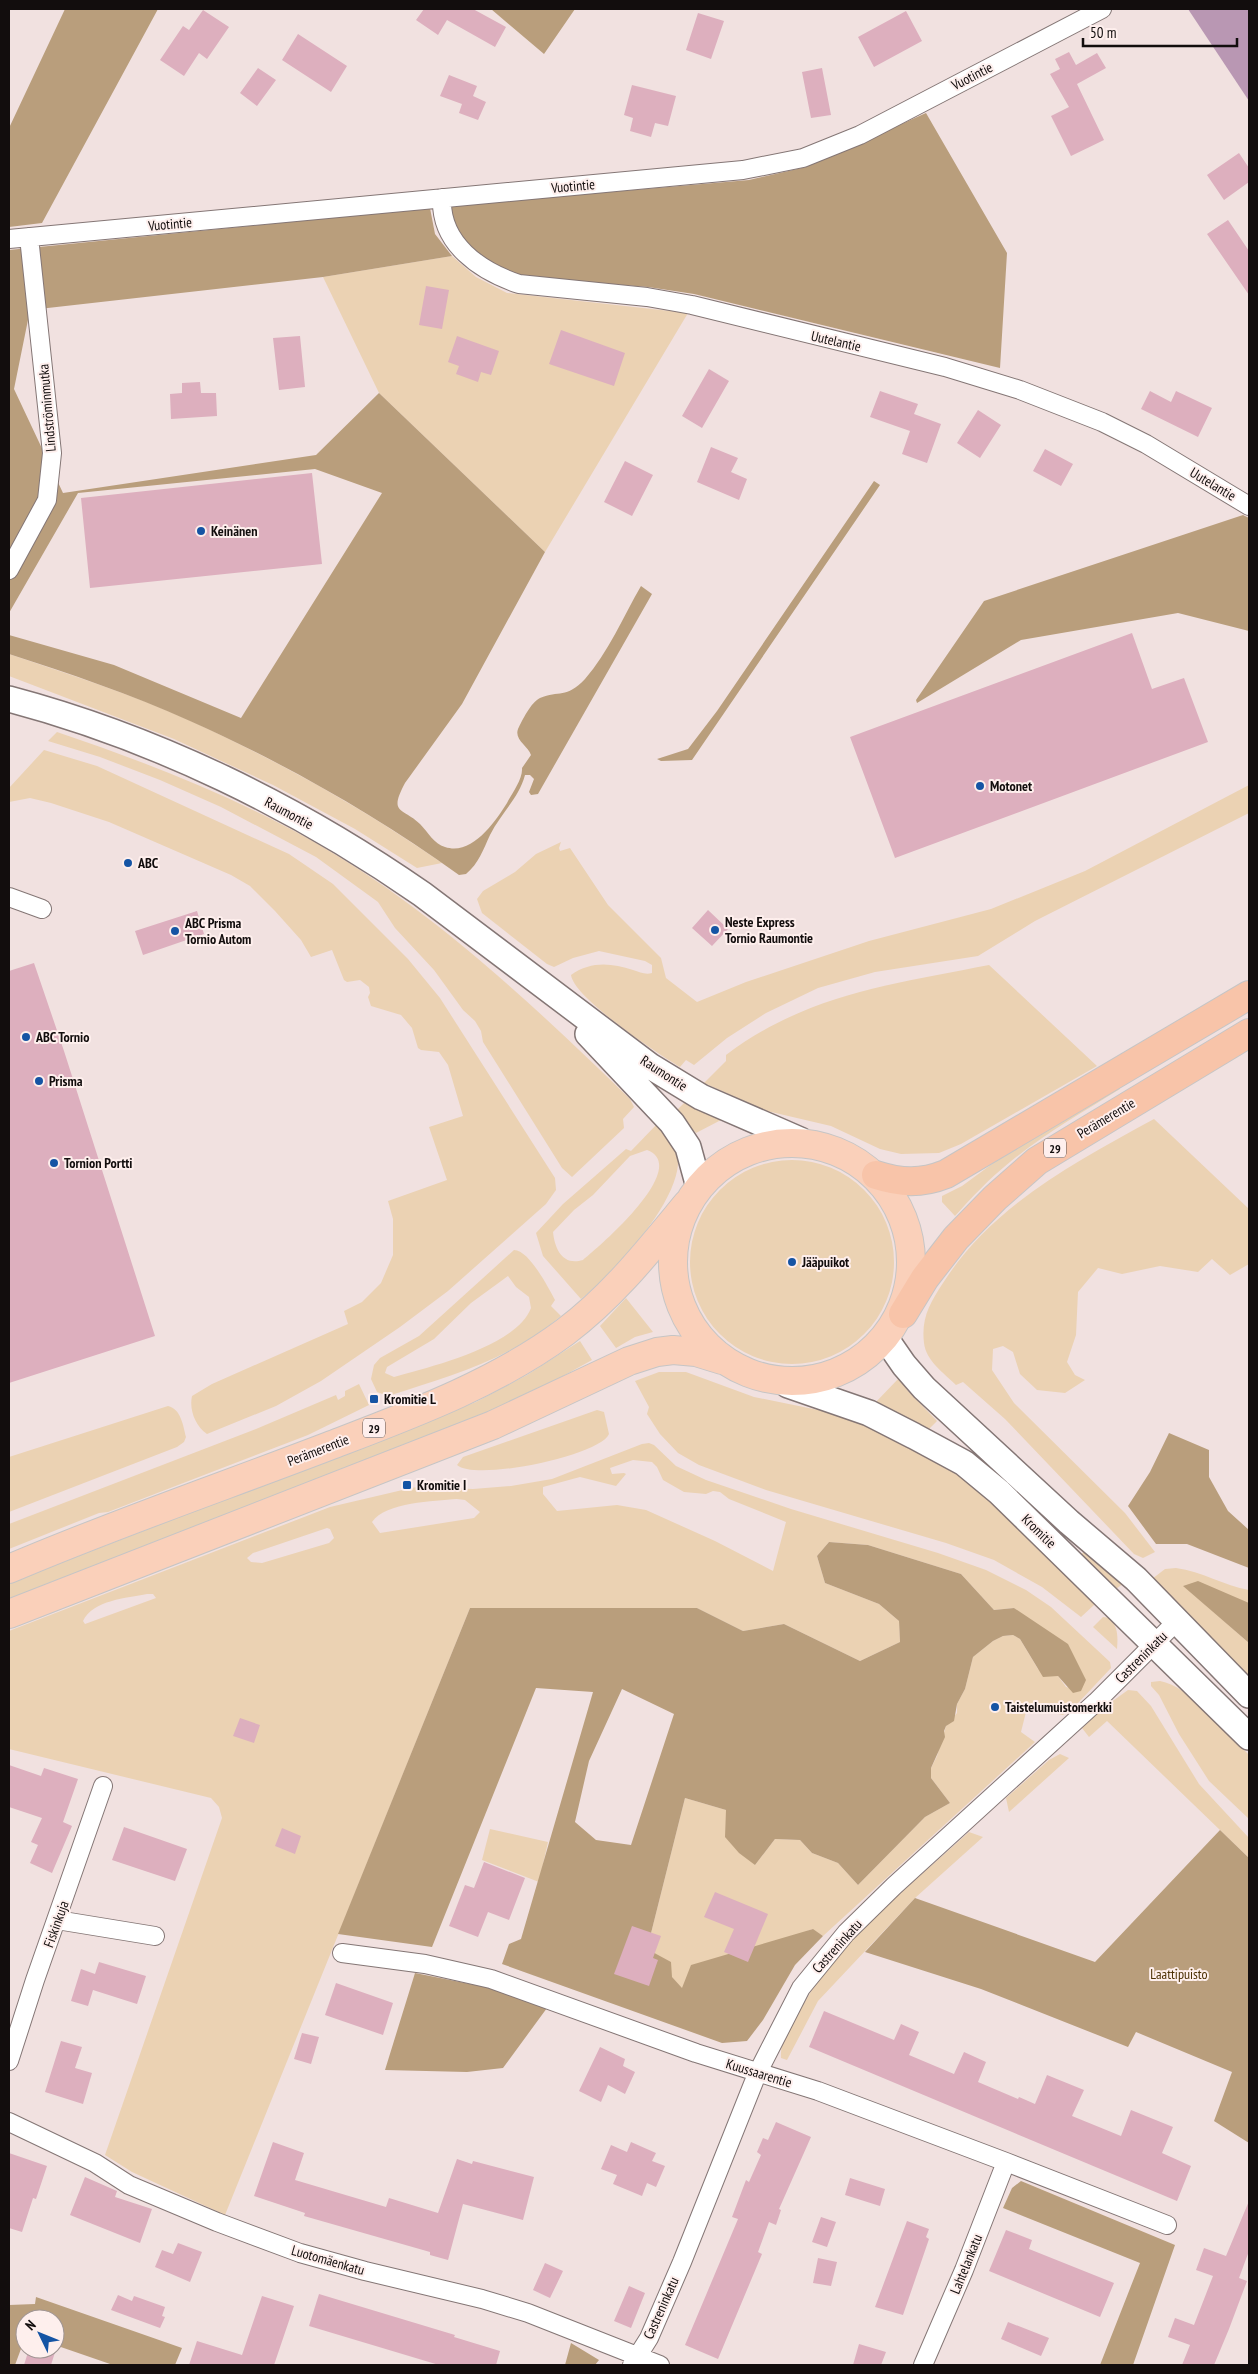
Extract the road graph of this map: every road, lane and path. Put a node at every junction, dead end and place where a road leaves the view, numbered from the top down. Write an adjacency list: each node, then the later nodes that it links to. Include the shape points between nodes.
1 (1102, 9): 2 (street, Vuotintie, via 860,134 803,158 743,170)
2 (442, 198): 3 (street, Vuotintie); 5 (street, Uutelantie, via 442,217 456,243 471,260 501,278 519,284 647,297 692,305 945,367 1020,390 1102,422 1146,444)
3 (29, 237): 4 (street, Vuotintie); 6 (street, Lindströminmutka, via 52,453 47,500)
4 (9, 239)
5 (1249, 506)
6 (9, 570)
7 (9, 699): 10 (main road, Raumontie, via 158,750 290,812 384,868 465,924)
8 (9, 897): 9 (street)
9 (42, 909)
10 (540, 983): 13 (main road, Raumontie, via 650,1066 701,1097); 15 (main road, Raumontie, via 672,1123 688,1147)
11 (1249, 995): 14 (highway, 29, via 946,1174 929,1181 911,1182)
12 (1249, 1033): 16 (highway, Perämerentie / 29, via 1036,1161 956,1238 925,1278)
13 (800, 1140): 14 (highway, 29, via 852,1158); 15 (highway, 29, via 747,1150 712,1172)
14 (876, 1175): 16 (highway, 29, via 901,1223 907,1276)
15 (693, 1195): 18 (highway, 29, via 680,1245 678,1281 697,1333); 20 (highway, Perämerentie / 29, via 603,1301 566,1332 524,1360 476,1385 373,1429)
16 (903, 1314): 17 (highway, 29)
17 (886, 1338): 19 (highway, 29, via 866,1357 844,1371); 22 (main road, Kromitie, via 924,1388 1136,1579)
18 (722, 1360): 19 (highway, 29, via 753,1376); 21 (highway, 29, via 696,1352 673,1350 629,1361 493,1425)
19 (788, 1385): 23 (main road, Kromitie, via 869,1413 964,1463 999,1492)
20 (9, 1569)
21 (9, 1614)
22 (1176, 1622): 23 (street, Castreninkatu); 24 (main road, Kromitie)
23 (1155, 1645): 25 (main road, Kromitie); 31 (street, Castreninkatu, via 846,1933 800,1988)
24 (1249, 1695)
25 (1249, 1737)
26 (103, 1786): 27 (street, Fiskinkuja)
27 (58, 1920): 28 (street); 30 (street, Fiskinkuja, via 34,1980)
28 (154, 1936)
29 (342, 1952): 31 (street, Kuussaarentie, via 425,1964 491,1979)
30 (9, 2061)
31 (757, 2074): 33 (street, Kuussaarentie, via 818,2091); 35 (street, Castreninkatu, via 682,2262 649,2338)
32 (9, 2122): 35 (street, Luotomäenkatu, via 95,2163 129,2185 300,2254 500,2304 588,2335)
33 (1006, 2162): 34 (street, Kuussaarentie); 37 (street, Lahtelankatu)
34 (1167, 2226)
35 (635, 2361): 36 (street, Luotomäenkatu)
36 (660, 2365)
37 (923, 2365)

